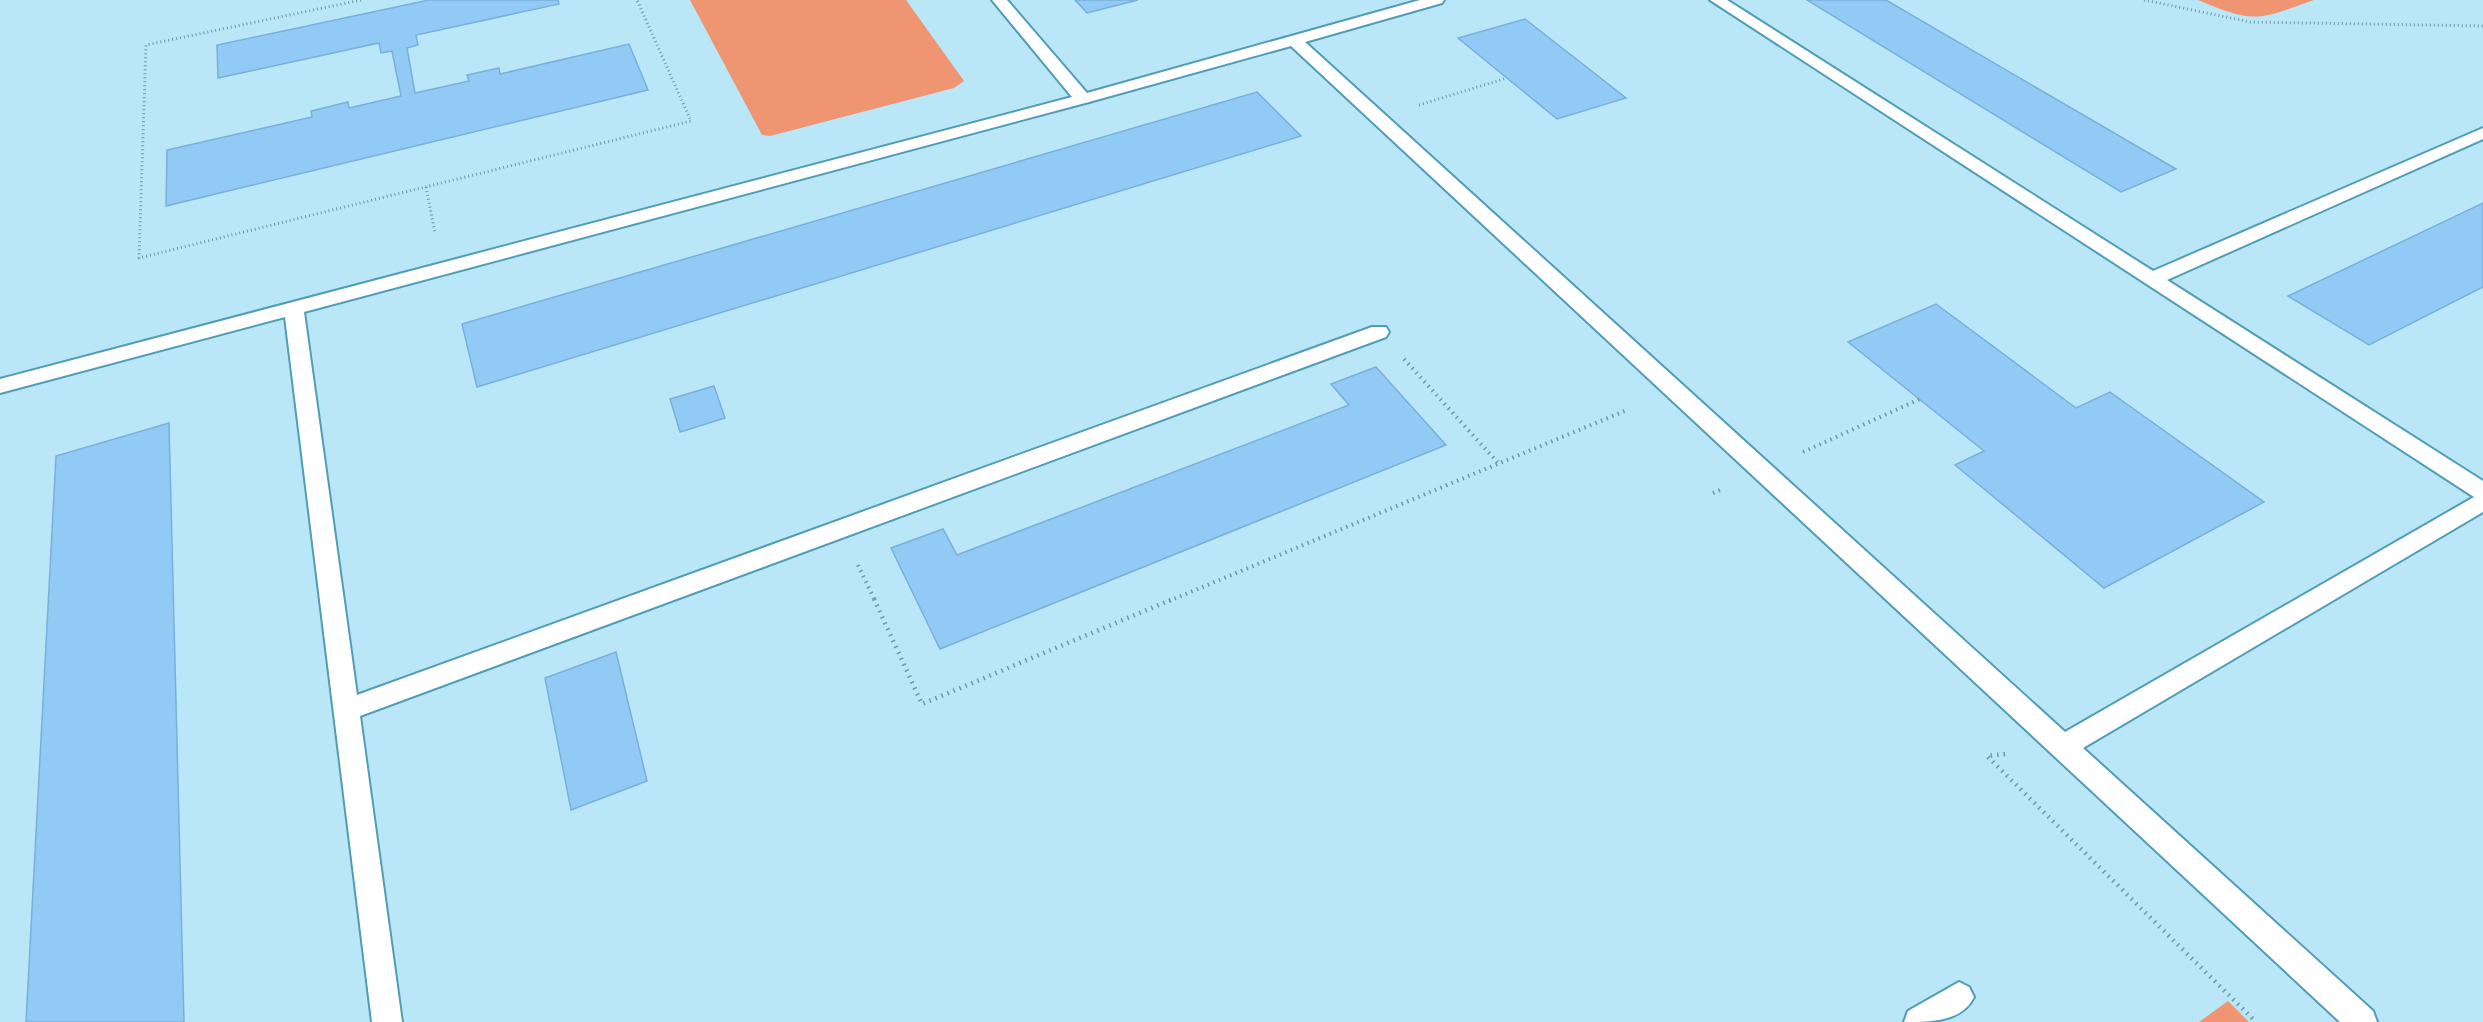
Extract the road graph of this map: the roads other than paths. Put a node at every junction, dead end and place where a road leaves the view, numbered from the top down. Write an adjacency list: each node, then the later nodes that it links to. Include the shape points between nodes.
1 (999, 0): 5 (lane)
2 (1437, 0): 4 (lane)
3 (1717, 0): 7 (lane)
4 (1294, 40): 5 (lane); 14 (lane)
5 (1083, 99): 8 (lane)
6 (2483, 133): 7 (lane)
7 (2152, 279): 11 (lane)
8 (294, 309): 10 (lane); 13 (lane)
9 (1379, 332): 13 (lane)
10 (0, 386)
11 (2483, 492)
12 (2483, 502): 14 (lane)
13 (346, 710): 16 (lane)
14 (2062, 747): 18 (lane)
15 (1959, 997): 17 (lane)
16 (387, 1022)
17 (1918, 1022)
18 (2362, 1022)

